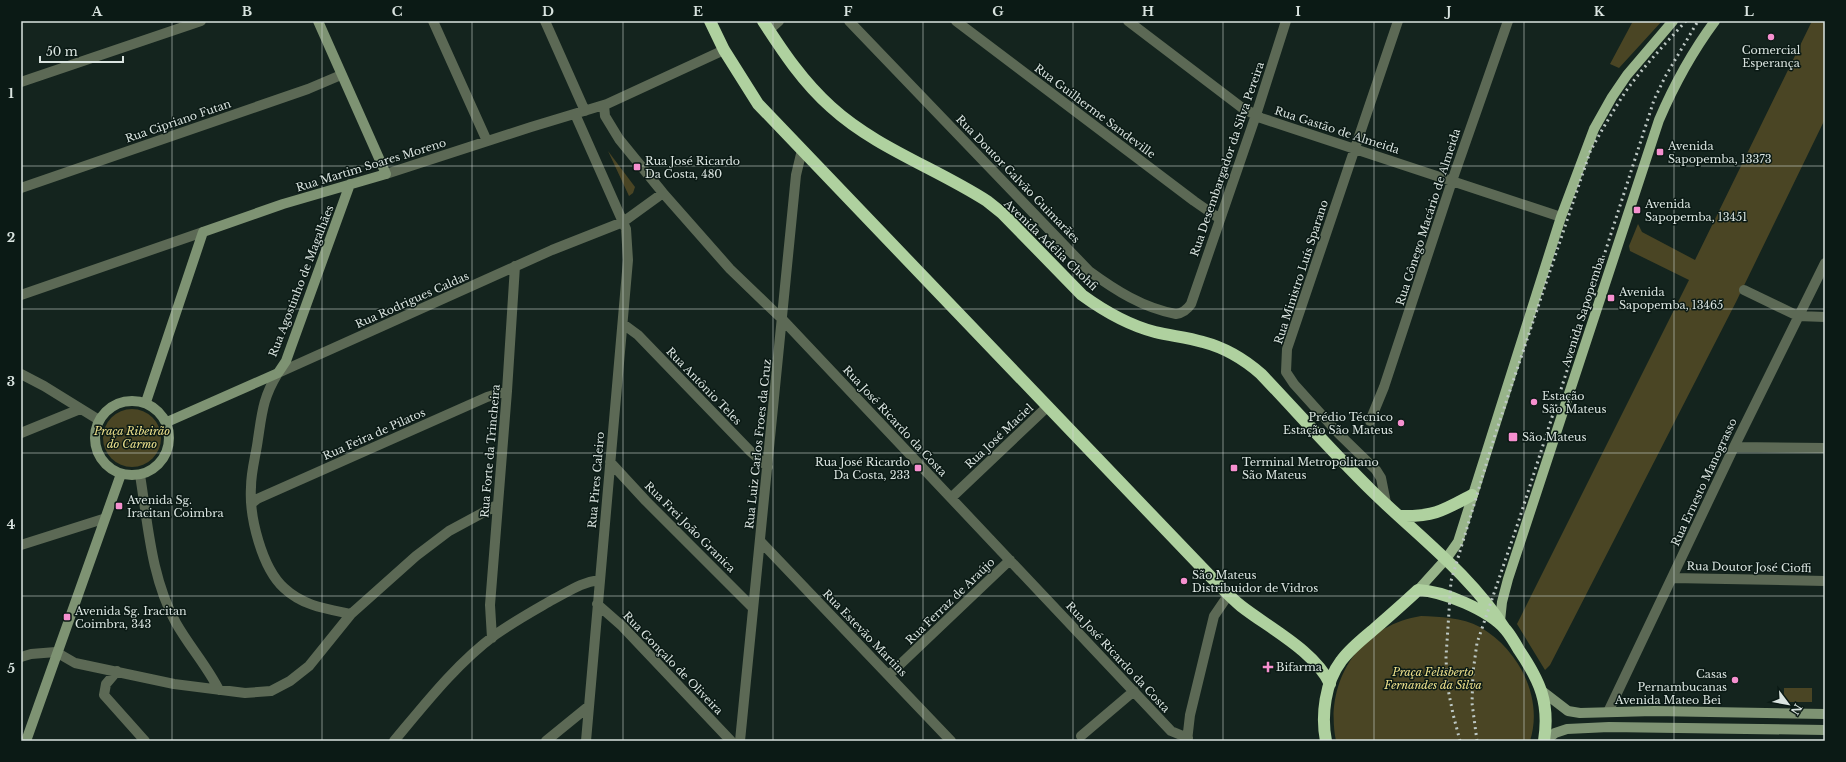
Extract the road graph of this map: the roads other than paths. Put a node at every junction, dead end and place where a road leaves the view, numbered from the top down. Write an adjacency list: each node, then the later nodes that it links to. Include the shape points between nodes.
1 (201, 21): 18 (street)
2 (318, 21): 17 (street)
3 (433, 21): 22 (street)
4 (545, 21): 20 (street, Rua Pires Caleiro)
5 (710, 21): 16 (highway)
6 (779, 21): 15 (street)
7 (849, 21): 38 (street, Rua Doutor Galvão Guimarães, via 1089,271 1116,291 1168,313 1181,313)
8 (956, 21): 31 (street, Rua Guilherme Sandeville)
9 (1128, 21): 21 (street, Rua Gastão de Almeida, via 1241,107)
10 (1286, 21): 21 (street, Rua Desembargador da Silva Pereira)
11 (1398, 21): 23 (street, Rua Ministro Luís Sparano)
12 (1508, 21): 26 (street, Rua Cônego Macário de Almeida)
13 (1673, 21): 30 (main road, via 1626,75 1612,97 1594,129)
14 (1715, 21): 78 (main road, Avenida Sapopemba, via 1690,58 1659,120 1508,579 1502,602)
15 (766, 25): 62 (highway, Avenida Adélia Chohfi, via 792,65 831,107 854,126 987,201 1082,295 1096,305 1121,320 1154,332 1203,342 1227,350 1247,362)
16 (724, 50): 19 (street, Rua Martim Soares Moreno); 24 (highway, via 758,104)
17 (342, 75): 25 (street); 28 (street, Rua Cipriano Futan)
18 (21, 82)
19 (604, 105): 20 (street, Rua Martim Soares Moreno); 29 (street, Rua José Ricardo da Costa, via 605,116 620,139)
20 (580, 112): 22 (street, Rua Martim Soares Moreno); 32 (street, Rua Pires Caleiro)
21 (1256, 115): 23 (street, Rua Gastão de Almeida); 31 (street, Rua Desembargador da Silva Pereira)
22 (487, 141): 25 (street, Rua Martim Soares Moreno)
23 (1355, 148): 26 (street, Rua Gastão de Almeida); 62 (street, Rua Ministro Luís Sparano, via 1287,349 1286,372 1334,428 1376,470 1381,478)
24 (802, 150): 41 (street, Rua Luiz Carlos Froes da Cruz, via 796,174); 47 (highway)
25 (386, 174): 27 (street, Rua Martim Soares Moreno)
26 (1452, 182): 30 (street, Rua Gastão de Almeida); 50 (street, Rua Cônego Macário de Almeida, via 1384,387)
27 (350, 184): 33 (street, Rua Martim Soares Moreno); 43 (street, Rua Agostinho de Magalhães, via 286,361)
28 (21, 188)
29 (663, 194): 32 (street, Rua Rodrigues Caldas); 41 (street, Rua José Ricardo da Costa, via 730,269)
30 (1561, 217): 59 (main road)
31 (1220, 219): 38 (street, Rua Desembargador da Silva Pereira)
32 (623, 222): 35 (street, Rua Rodrigues Caldas); 42 (street, Rua Pires Caleiro, via 626,229 628,260)
33 (203, 232): 37 (street, Rua Martim Soares Moreno); 46 (street)
34 (1825, 263): 39 (street, Rua Ernesto Manograsso)
35 (515, 266): 43 (street, Rua Rodrigues Caldas); 45 (street, Rua Forte da Trincheira)
36 (1744, 290): 39 (street)
37 (21, 296)
38 (1191, 304)
39 (1798, 316): 40 (street); 53 (street, Rua Ernesto Manograsso)
40 (1825, 317)
41 (782, 319): 56 (street, Rua Luiz Carlos Froes da Cruz); 60 (street, Rua José Ricardo da Costa)
42 (623, 324): 55 (street, Rua Pires Caleiro); 56 (street, Rua Antônio Teles, via 638,335)
43 (278, 373): 51 (street, Rua Rodrigues Caldas); 61 (street, Rua Agostinho de Magalhães, via 265,397 250,488)
44 (21, 374): 48 (street)
45 (507, 391): 61 (street, Rua Feira de Pilatos, via 487,397); 63 (street, Rua Forte da Trincheira)
46 (146, 402): 49 (street, via 119,402 108,409); 51 (street, via 162,414)
47 (1047, 407): 60 (street, Rua José Maciel); 74 (highway)
48 (80, 409): 49 (street); 52 (street)
49 (99, 420): 57 (street, via 95,430 97,452 103,462)
50 (1370, 421)
51 (167, 422): 58 (street, via 170,441 163,459 153,469)
52 (21, 433)
53 (1734, 447): 54 (street); 70 (street, Rua Ernesto Manograsso)
54 (1825, 448)
55 (610, 462): 71 (street, Rua Pires Caleiro); 76 (street, Rua Frei João Granica)
56 (768, 467): 66 (street, Rua Luiz Carlos Froes da Cruz)
57 (121, 474): 58 (street); 65 (street)
58 (140, 475): 85 (street, via 154,563 168,605 176,623 208,669)
59 (1472, 495): 64 (highway, via 1434,514 1419,517); 68 (main road, via 1458,542)
60 (951, 498): 69 (street, Rua José Ricardo da Costa)
61 (252, 503): 77 (street, Rua Agostinho de Magalhães, via 264,559 278,581 296,598 311,606)
62 (1386, 503): 64 (highway, Avenida Adélia Chohfi)
63 (497, 505): 77 (street, via 449,531 416,556); 79 (street, Rua Forte da Trincheira, via 490,605)
64 (1401, 516): 68 (highway, Avenida Adélia Chohfi)
65 (103, 519): 67 (street); 80 (street)
66 (760, 541): 76 (street, Rua Luiz Carlos Froes da Cruz); 83 (street, Rua Estevão Martins)
67 (21, 545)
68 (1446, 559): 73 (main road); 78 (highway, Avenida Adélia Chohfi, via 1468,581)
69 (1010, 560): 83 (street, Rua Ferraz de Araújo); 86 (street, Rua José Ricardo da Costa)
70 (1672, 578): 72 (street, Rua Doutor José Cioffi); 89 (street, Rua Ernesto Manograsso)
71 (599, 580): 75 (street, Rua Pires Caleiro); 79 (street, via 586,582 530,612)
72 (1825, 581)
73 (1418, 590): 78 (highway, via 1459,600); 84 (highway, via 1354,647 1341,661)
74 (1229, 594): 84 (highway, via 1320,668); 94 (street, via 1214,616 1190,715)
75 (597, 604): 88 (street, Rua Pires Caleiro); 99 (street, Rua Gonçalo de Oliveira, via 622,626)
76 (753, 608): 100 (street, Rua Luiz Carlos Froes da Cruz)
77 (351, 614): 85 (street, via 309,666 290,681 271,691 245,693)
78 (1503, 625): 87 (highway, via 1528,662)
79 (492, 638): 96 (street, via 459,667)
80 (56, 652): 81 (street); 82 (street, via 75,663); 95 (street)
81 (21, 657)
82 (117, 671): 85 (street, via 174,684); 93 (street, via 106,684 104,695)
83 (889, 675): 101 (street, Rua Estevão Martins)
84 (1330, 684): 102 (highway, via 1324,720)
85 (219, 690)
86 (1134, 691): 92 (street); 94 (street, Rua José Ricardo da Costa, via 1171,731)
87 (1542, 691): 89 (street, Avenida Mateo Bei, via 1568,711); 103 (highway, via 1546,709)
88 (589, 706): 97 (street); 98 (street, Rua Pires Caleiro)
89 (1608, 712): 90 (street, Avenida Mateo Bei)
90 (1825, 714)
91 (1825, 730): 103 (street, via 1581,728 1555,733)
92 (1081, 736)
93 (143, 740)
94 (1188, 740)
95 (26, 741)
96 (394, 741)
97 (546, 741)
98 (586, 741)
99 (731, 741)
100 (740, 741)
101 (951, 741)
102 (1326, 741)
103 (1544, 741)

